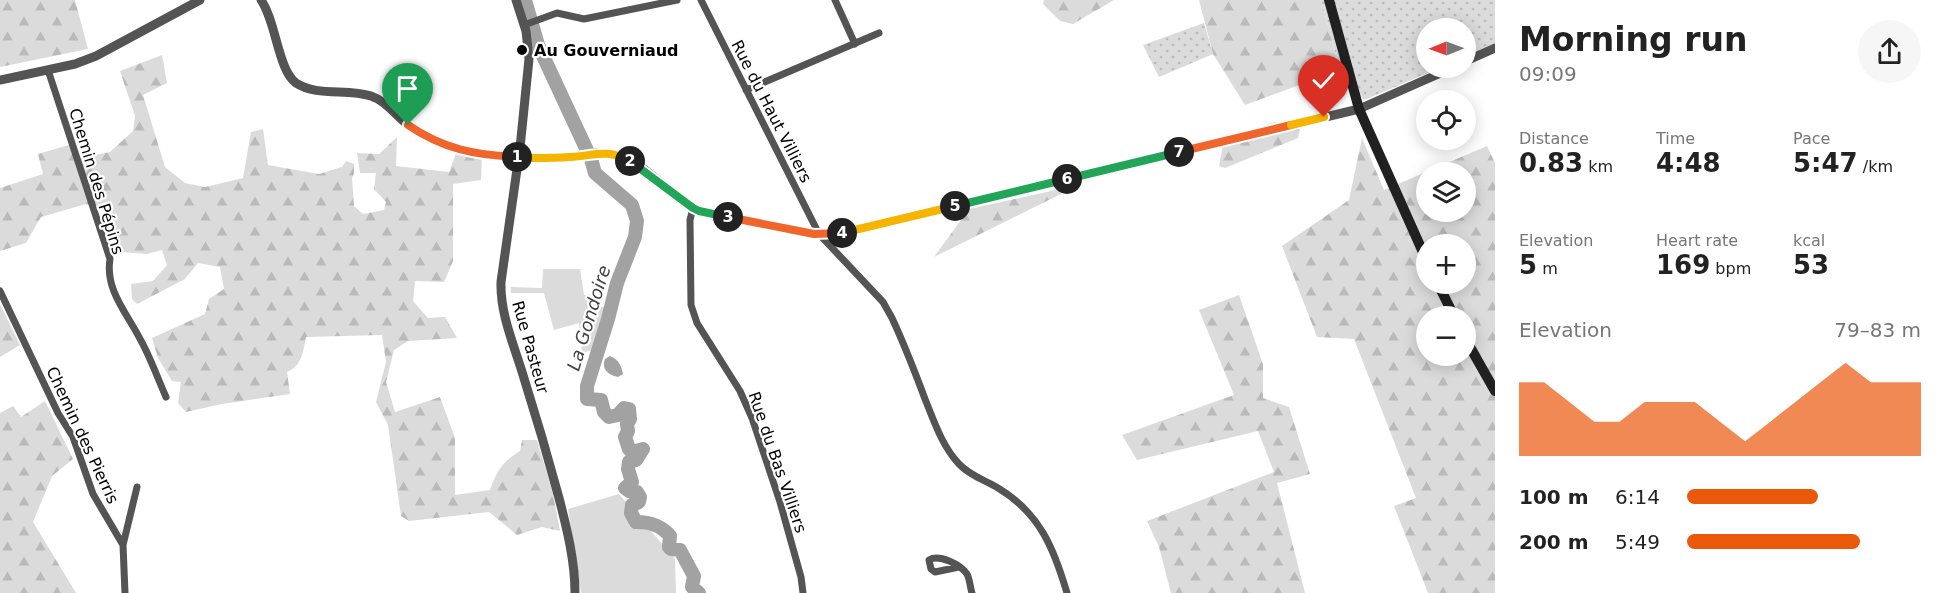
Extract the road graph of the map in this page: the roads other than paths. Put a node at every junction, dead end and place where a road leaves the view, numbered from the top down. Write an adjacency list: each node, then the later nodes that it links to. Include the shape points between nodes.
1 (200, 0): 13 (street, via 96,56)
2 (261, 0): 18 (street, via 294,82 308,89 373,97 439,143 489,156)
3 (516, 0): 8 (street, Rue Pasteur)
4 (677, 0): 8 (street, via 584,19 557,13)
5 (701, 0): 16 (street, Rue du Haut Villiers)
6 (836, 0): 10 (street)
7 (1329, 0): 17 (main road)
8 (529, 23): 18 (street, Rue Pasteur)
9 (879, 33): 10 (street)
10 (855, 44): 16 (street)
11 (1495, 48): 12 (street)
12 (1476, 57)
13 (48, 70): 15 (street); 25 (street, Chemin des Pépins, via 110,259 110,281)
14 (1430, 78): 17 (street)
15 (0, 80)
16 (746, 90): 20 (street, Rue du Haut Villiers)
17 (1359, 110): 20 (street, via 843,232); 21 (main road)
18 (519, 158): 19 (street, via 609,153 648,172); 30 (street, Rue Pasteur, via 502,298 561,508 572,556)
19 (693, 208): 20 (street); 31 (street, Rue du Bas Villiers, via 691,305 697,323 740,391 752,418 780,502)
20 (819, 234): 33 (street, Rue du Haut Villiers, via 883,302 947,448 959,464 998,488 1034,519 1058,560)
21 (1416, 237)
22 (0, 291): 27 (street, Chemin des Pierris, via 73,437 93,494)
23 (1476, 358): 24 (main road)
24 (1495, 391)
25 (166, 398)
26 (137, 487): 27 (street)
27 (123, 545): 29 (street, Chemin des Pierris)
28 (959, 567): 32 (street, via 967,575)
29 (125, 593)
30 (575, 593)
31 (803, 593)
32 (972, 593)
33 (1067, 593)

